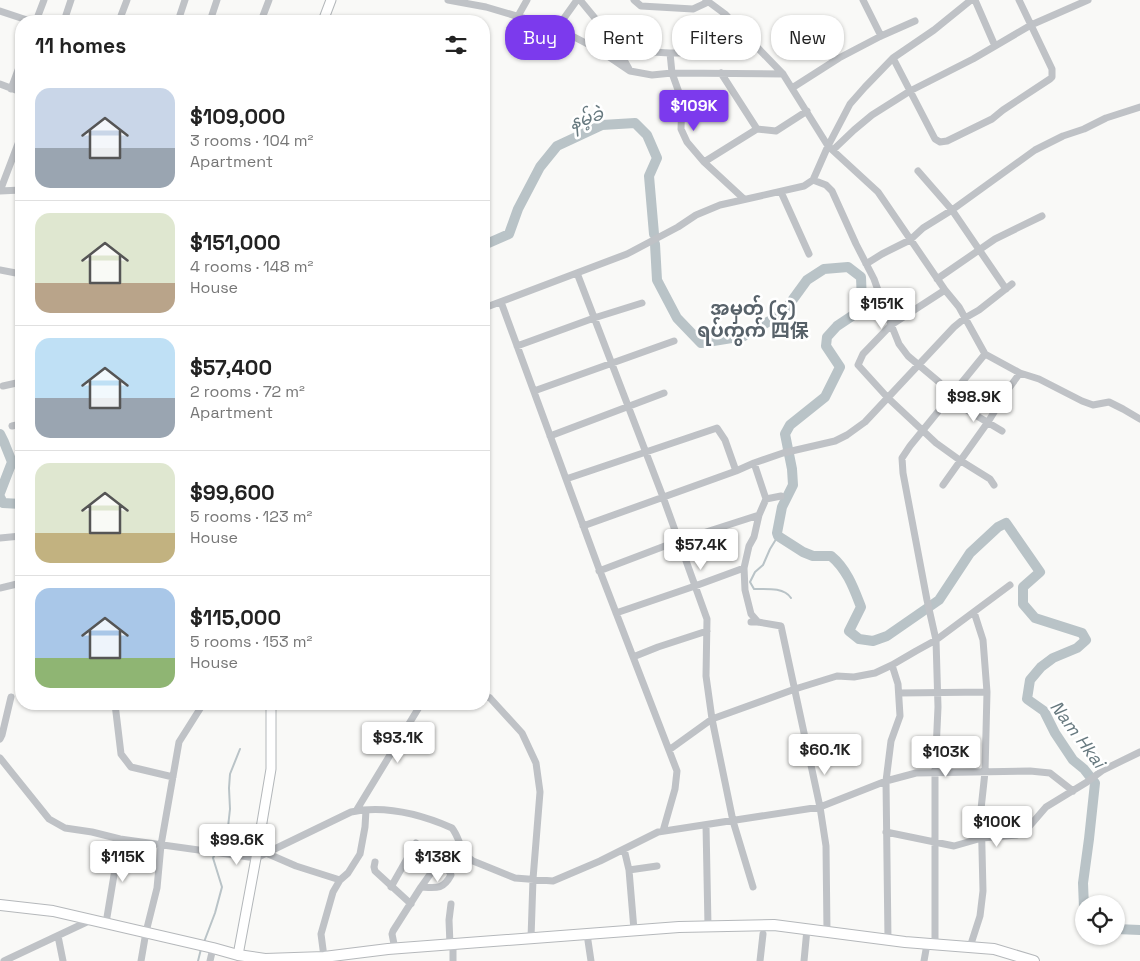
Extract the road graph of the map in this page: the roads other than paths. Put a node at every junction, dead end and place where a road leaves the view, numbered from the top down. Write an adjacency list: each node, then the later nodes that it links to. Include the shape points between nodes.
1 (44, 0): 20 (street)
2 (71, 0): 21 (street)
3 (127, 0): 22 (street)
4 (185, 0): 23 (street)
5 (217, 0): 24 (street)
6 (269, 0): 25 (street)
7 (448, 0): 18 (street)
8 (527, 0): 28 (street)
9 (579, 0): 29 (street); 41 (street, via 613,40)
10 (634, 0): 17 (street, via 641,6 693,8)
11 (863, 0): 34 (street)
12 (971, 0): 40 (street)
13 (975, 0): 36 (street)
14 (1019, 0): 33 (street)
15 (1088, 0): 33 (street)
16 (329, 1): 26 (main road)
17 (707, 1): 30 (street)
18 (479, 3): 27 (street)
19 (0, 11): 31 (street)
20 (38, 15)
21 (66, 15)
22 (121, 15)
23 (180, 15)
24 (212, 15)
25 (264, 15)
26 (325, 15)
27 (515, 15)
28 (519, 15)
29 (567, 15)
30 (726, 15)
31 (15, 16)
32 (915, 21): 34 (street)
33 (1031, 25): 36 (street); 50 (street, via 1052,76 992,119 940,142 935,139)
34 (881, 36): 47 (street)
35 (575, 37): 41 (street)
36 (995, 46): 50 (street)
37 (761, 51): 44 (street)
38 (662, 53): 39 (street)
39 (670, 53): 42 (street)
40 (893, 58): 50 (street); 54 (street, via 850,104)
41 (630, 71): 42 (street, via 652,76)
42 (672, 73): 43 (street); 56 (street, via 682,102 681,129 687,142)
43 (721, 73): 44 (street); 53 (street)
44 (783, 74): 47 (street)
45 (15, 78): 48 (street)
46 (0, 84): 48 (street)
47 (792, 88): 52 (street)
48 (11, 89): 49 (street)
49 (15, 90)
50 (910, 91): 54 (street, via 872,115)
51 (1140, 107): 63 (street, via 1106,118 1035,150)
52 (807, 112): 53 (street, via 776,131); 54 (street)
53 (756, 129): 56 (street)
54 (831, 148): 58 (street); 65 (street, via 878,192)
55 (15, 152): 60 (street)
56 (704, 162): 62 (street)
57 (918, 171): 63 (street)
58 (813, 180): 61 (street); 68 (street, via 832,191)
59 (15, 190): 60 (street)
60 (0, 191)
61 (781, 192): 62 (street); 67 (street)
62 (744, 199): 71 (street, via 696,215 627,254)
63 (952, 210): 65 (street); 66 (street)
64 (1042, 216): 66 (street)
65 (910, 240): 68 (street); 72 (street)
66 (980, 250): 72 (street); 78 (street, via 1009,286)
67 (809, 254)
68 (866, 264): 79 (street)
69 (0, 270): 70 (street)
70 (15, 273)
71 (577, 273): 74 (street); 77 (street)
72 (937, 279): 73 (street)
73 (945, 290): 78 (street); 79 (street)
74 (501, 302): 76 (street); 81 (street)
75 (642, 304): 77 (street)
76 (490, 306)
77 (594, 318): 81 (street); 83 (street)
78 (965, 318): 82 (street); 84 (street)
79 (891, 325): 84 (street, via 908,356); 91 (street, via 863,354 858,365)
80 (674, 341): 83 (street)
81 (517, 346): 88 (street)
82 (985, 354): 85 (street); 90 (street)
83 (612, 364): 88 (street); 92 (street)
84 (918, 365): 90 (street); 91 (street)
85 (1020, 373): 93 (street, via 1093,405 1109,402); 94 (street)
86 (15, 383): 87 (street)
87 (2, 386)
88 (534, 391): 99 (street)
89 (664, 393): 92 (street)
90 (951, 395): 94 (street, via 962,407); 97 (street)
91 (888, 398): 97 (street); 102 (street, via 865,422 835,441)
92 (628, 407): 99 (street); 100 (street)
93 (1140, 419)
94 (988, 422): 98 (street); 101 (street)
95 (15, 425): 96 (street)
96 (12, 426)
97 (922, 430): 101 (street); 124 (street, via 902,458 902,473)
98 (1002, 430)
99 (550, 436): 104 (street)
100 (646, 452): 103 (street, via 717,428); 104 (street); 108 (street)
101 (960, 461): 105 (street); 106 (street, via 990,479)
102 (754, 463): 103 (street); 109 (street)
103 (736, 471): 108 (street)
104 (566, 479): 111 (street)
105 (943, 485)
106 (994, 485)
107 (781, 496): 109 (street)
108 (663, 497): 111 (street); 114 (street)
109 (766, 499): 110 (street)
110 (759, 515): 114 (street); 115 (street)
111 (583, 526): 116 (street)
112 (15, 537): 113 (street)
113 (0, 538)
114 (678, 541): 116 (street); 119 (street)
115 (744, 568): 119 (street); 127 (street, via 745,590 754,622 781,626)
116 (599, 571): 122 (street)
117 (15, 584): 120 (street)
118 (1010, 585): 121 (street)
119 (695, 586): 122 (street); 123 (street, via 707,619)
120 (0, 588)
121 (974, 612): 124 (street); 129 (street, via 983,640)
122 (616, 613): 125 (street)
123 (707, 630): 125 (street); 137 (street, via 706,676)
124 (936, 640): 126 (street); 128 (street)
125 (634, 657): 139 (street)
126 (892, 666): 127 (street, via 854,677 837,676); 130 (street)
127 (795, 689): 137 (street); 147 (street)
128 (938, 692): 129 (street); 130 (street); 143 (street)
129 (987, 692): 142 (street)
130 (899, 693): 145 (street, via 900,716 891,741)
131 (11, 697): 138 (street)
132 (490, 698): 165 (street, via 522,733 536,763 540,792)
133 (116, 710): 144 (street, via 120,754 131,767)
134 (199, 710): 144 (street, via 179,742)
135 (271, 710): 160 (main road, via 270,769)
136 (417, 710): 149 (street)
137 (712, 719): 139 (street); 150 (street)
138 (0, 739)
139 (669, 750): 152 (street, via 677,771)
140 (1140, 752): 146 (street, via 1103,770)
141 (0, 758): 155 (street, via 49,819 64,828)
142 (984, 772): 143 (street); 146 (street, via 1050,773); 154 (street)
143 (935, 773): 145 (street, via 916,773); 156 (street)
144 (173, 777): 157 (street)
145 (886, 781): 147 (street); 153 (street)
146 (1073, 790): 154 (street, via 1046,807 1027,829 1017,835)
147 (820, 807): 150 (street); 179 (street, via 826,846)
148 (366, 810): 149 (street); 165 (street, via 401,811 443,824 456,833 468,859 515,878); 166 (street, via 360,854 348,874)
149 (356, 811): 159 (street)
150 (733, 821): 151 (street); 168 (street)
151 (706, 825): 152 (street); 175 (street)
152 (663, 831): 158 (street)
153 (886, 832): 156 (street); 184 (street)
154 (982, 838): 156 (street, via 954,846); 187 (street, via 983,891 980,916)
155 (120, 839): 157 (street); 174 (street)
156 (935, 842): 186 (street)
157 (161, 845): 160 (street); 178 (street, via 157,888)
158 (624, 849): 164 (street); 165 (street, via 553,881)
159 (266, 853): 160 (street); 166 (street)
160 (256, 858): 190 (main road)
161 (375, 862): 167 (street, via 375,871)
162 (439, 863): 167 (street, via 416,843); 169 (street); 169 (street, via 447,867 451,876 448,881 443,886)
163 (657, 866): 164 (street)
164 (629, 870): 177 (street)
165 (533, 879): 183 (street)
166 (340, 880): 191 (street, via 333,892 322,934)
167 (391, 887): 170 (street)
168 (753, 887)
169 (421, 888): 170 (street)
170 (411, 904): 189 (street, via 393,931)
171 (451, 904): 185 (street)
172 (0, 906): 173 (highway, via 53,911)
173 (92, 920): 174 (highway); 182 (street)
174 (106, 923): 178 (highway)
175 (708, 926): 176 (highway, via 774,925); 177 (highway)
176 (807, 929): 179 (highway); 200 (street)
177 (634, 930): 180 (highway)
178 (146, 932): 188 (highway); 195 (street)
179 (827, 932): 184 (highway)
180 (587, 934): 183 (highway); 198 (street)
181 (763, 934): 199 (street)
182 (58, 936): 193 (street); 194 (street)
183 (531, 938): 185 (highway)
184 (888, 940): 186 (highway)
185 (452, 944): 189 (highway); 197 (street)
186 (931, 944): 187 (highway); 201 (street)
187 (970, 947): 202 (highway, via 994,949)
188 (213, 948): 190 (highway); 196 (street)
189 (395, 949): 191 (highway)
190 (238, 955): 192 (highway)
191 (324, 956): 192 (highway)
192 (289, 959)
193 (4, 961)
194 (63, 961)
195 (141, 961)
196 (210, 961)
197 (453, 961)
198 (591, 961)
199 (760, 961)
200 (804, 961)
201 (924, 961)
202 (1034, 961)

